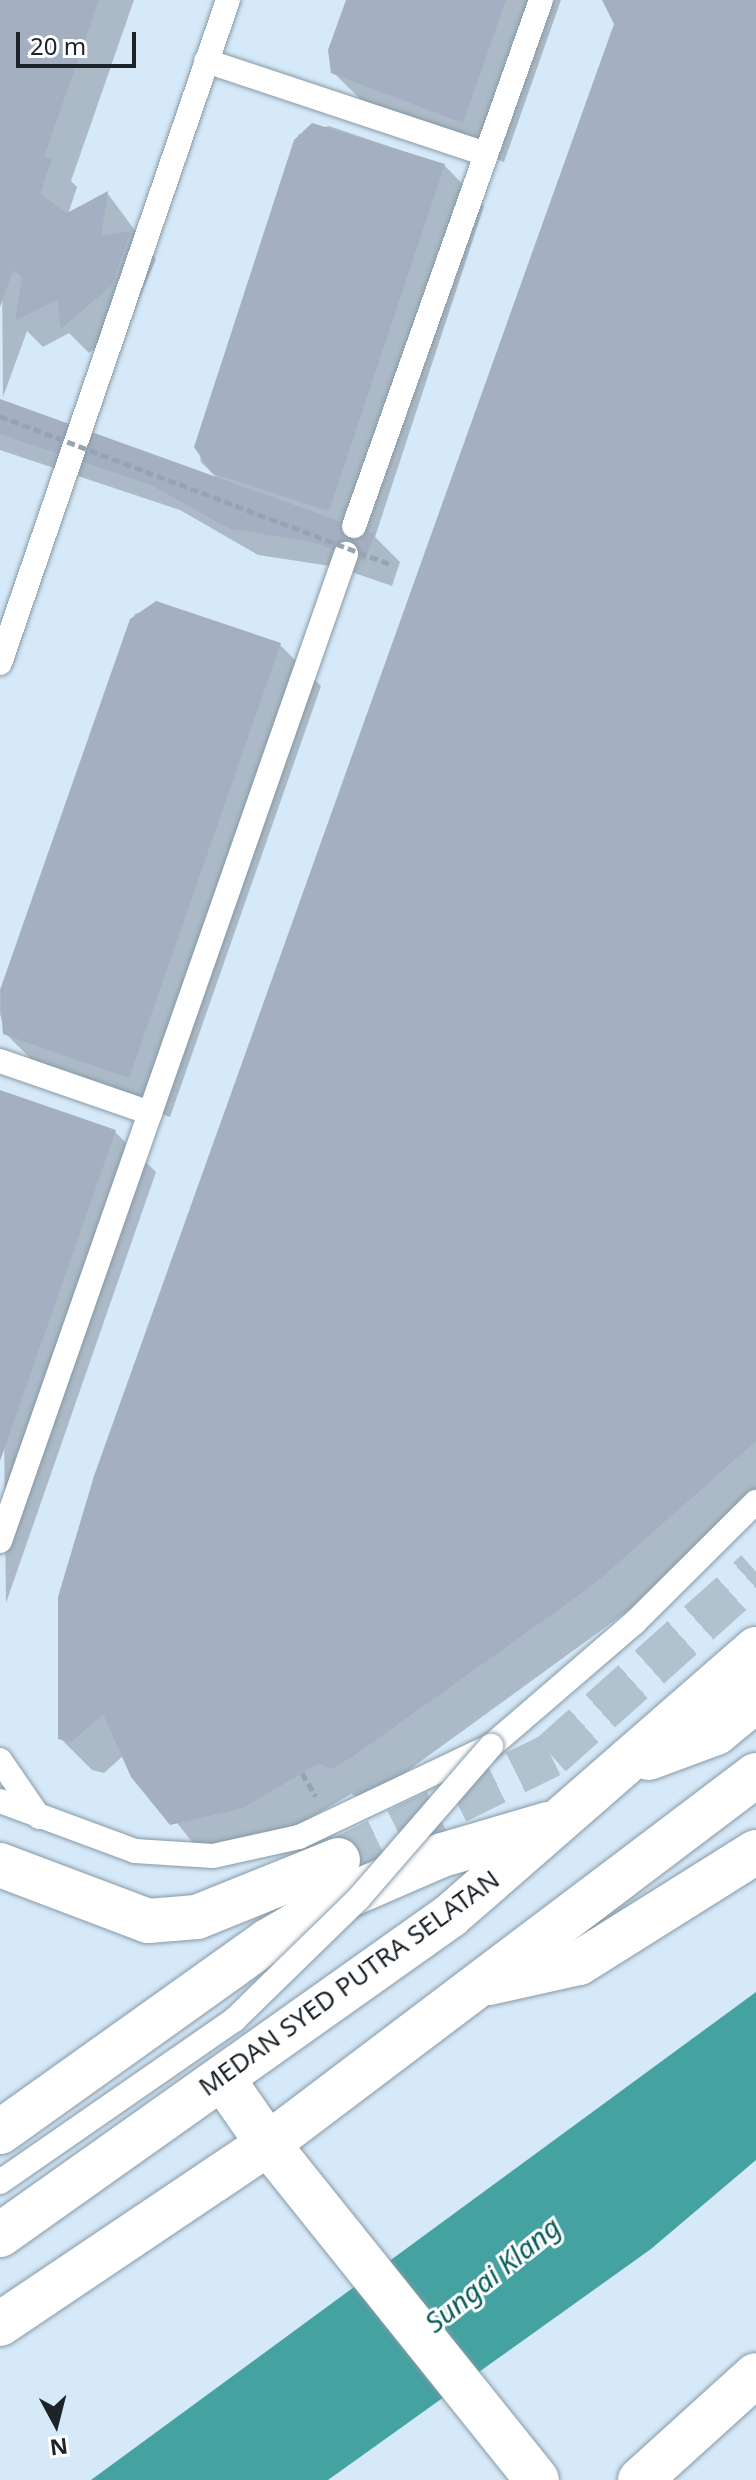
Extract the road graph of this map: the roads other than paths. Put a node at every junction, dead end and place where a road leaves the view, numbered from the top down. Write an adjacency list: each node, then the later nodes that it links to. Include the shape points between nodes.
1 (228, 0): 3 (lane)
2 (541, 0): 4 (lane)
3 (206, 61): 4 (lane); 7 (lane)
4 (486, 154): 5 (lane)
5 (354, 526)
6 (346, 554): 9 (lane)
7 (0, 663)
8 (0, 1061): 9 (lane)
9 (150, 1113): 11 (lane)
10 (756, 1502): 14 (lane, via 634,1623)
11 (0, 1541)
12 (756, 1649): 16 (main road, MEDAN SYED PUTRA SELATAN)
13 (756, 1700): 16 (main road, via 716,1733)
14 (491, 1746): 19 (lane, via 299,1837 213,1856 135,1851); 28 (lane, bridge, via 358,1899 234,2020)
15 (0, 1760): 19 (lane)
16 (625, 1767): 20 (main road, MEDAN SYED PUTRA SELATAN)
17 (756, 1775): 24 (main road)
18 (0, 1801): 19 (lane)
19 (39, 1817)
20 (563, 1820): 25 (main road, MEDAN SYED PUTRA SELATAN, via 450,1916); 26 (main road, via 442,1855 338,1900 268,1941)
21 (756, 1852): 24 (main road, via 579,1963)
22 (338, 1860): 23 (main road, via 197,1917 148,1921)
23 (0, 1865)
24 (471, 1987): 27 (main road)
25 (222, 2078): 27 (main road); 29 (main road, MEDAN SYED PUTRA SELATAN)
26 (0, 2132)
27 (268, 2144): 30 (main road); 32 (main road)
28 (0, 2182)
29 (0, 2235)
30 (0, 2324)
31 (756, 2375): 33 (main road)
32 (537, 2480)
33 (640, 2480)

